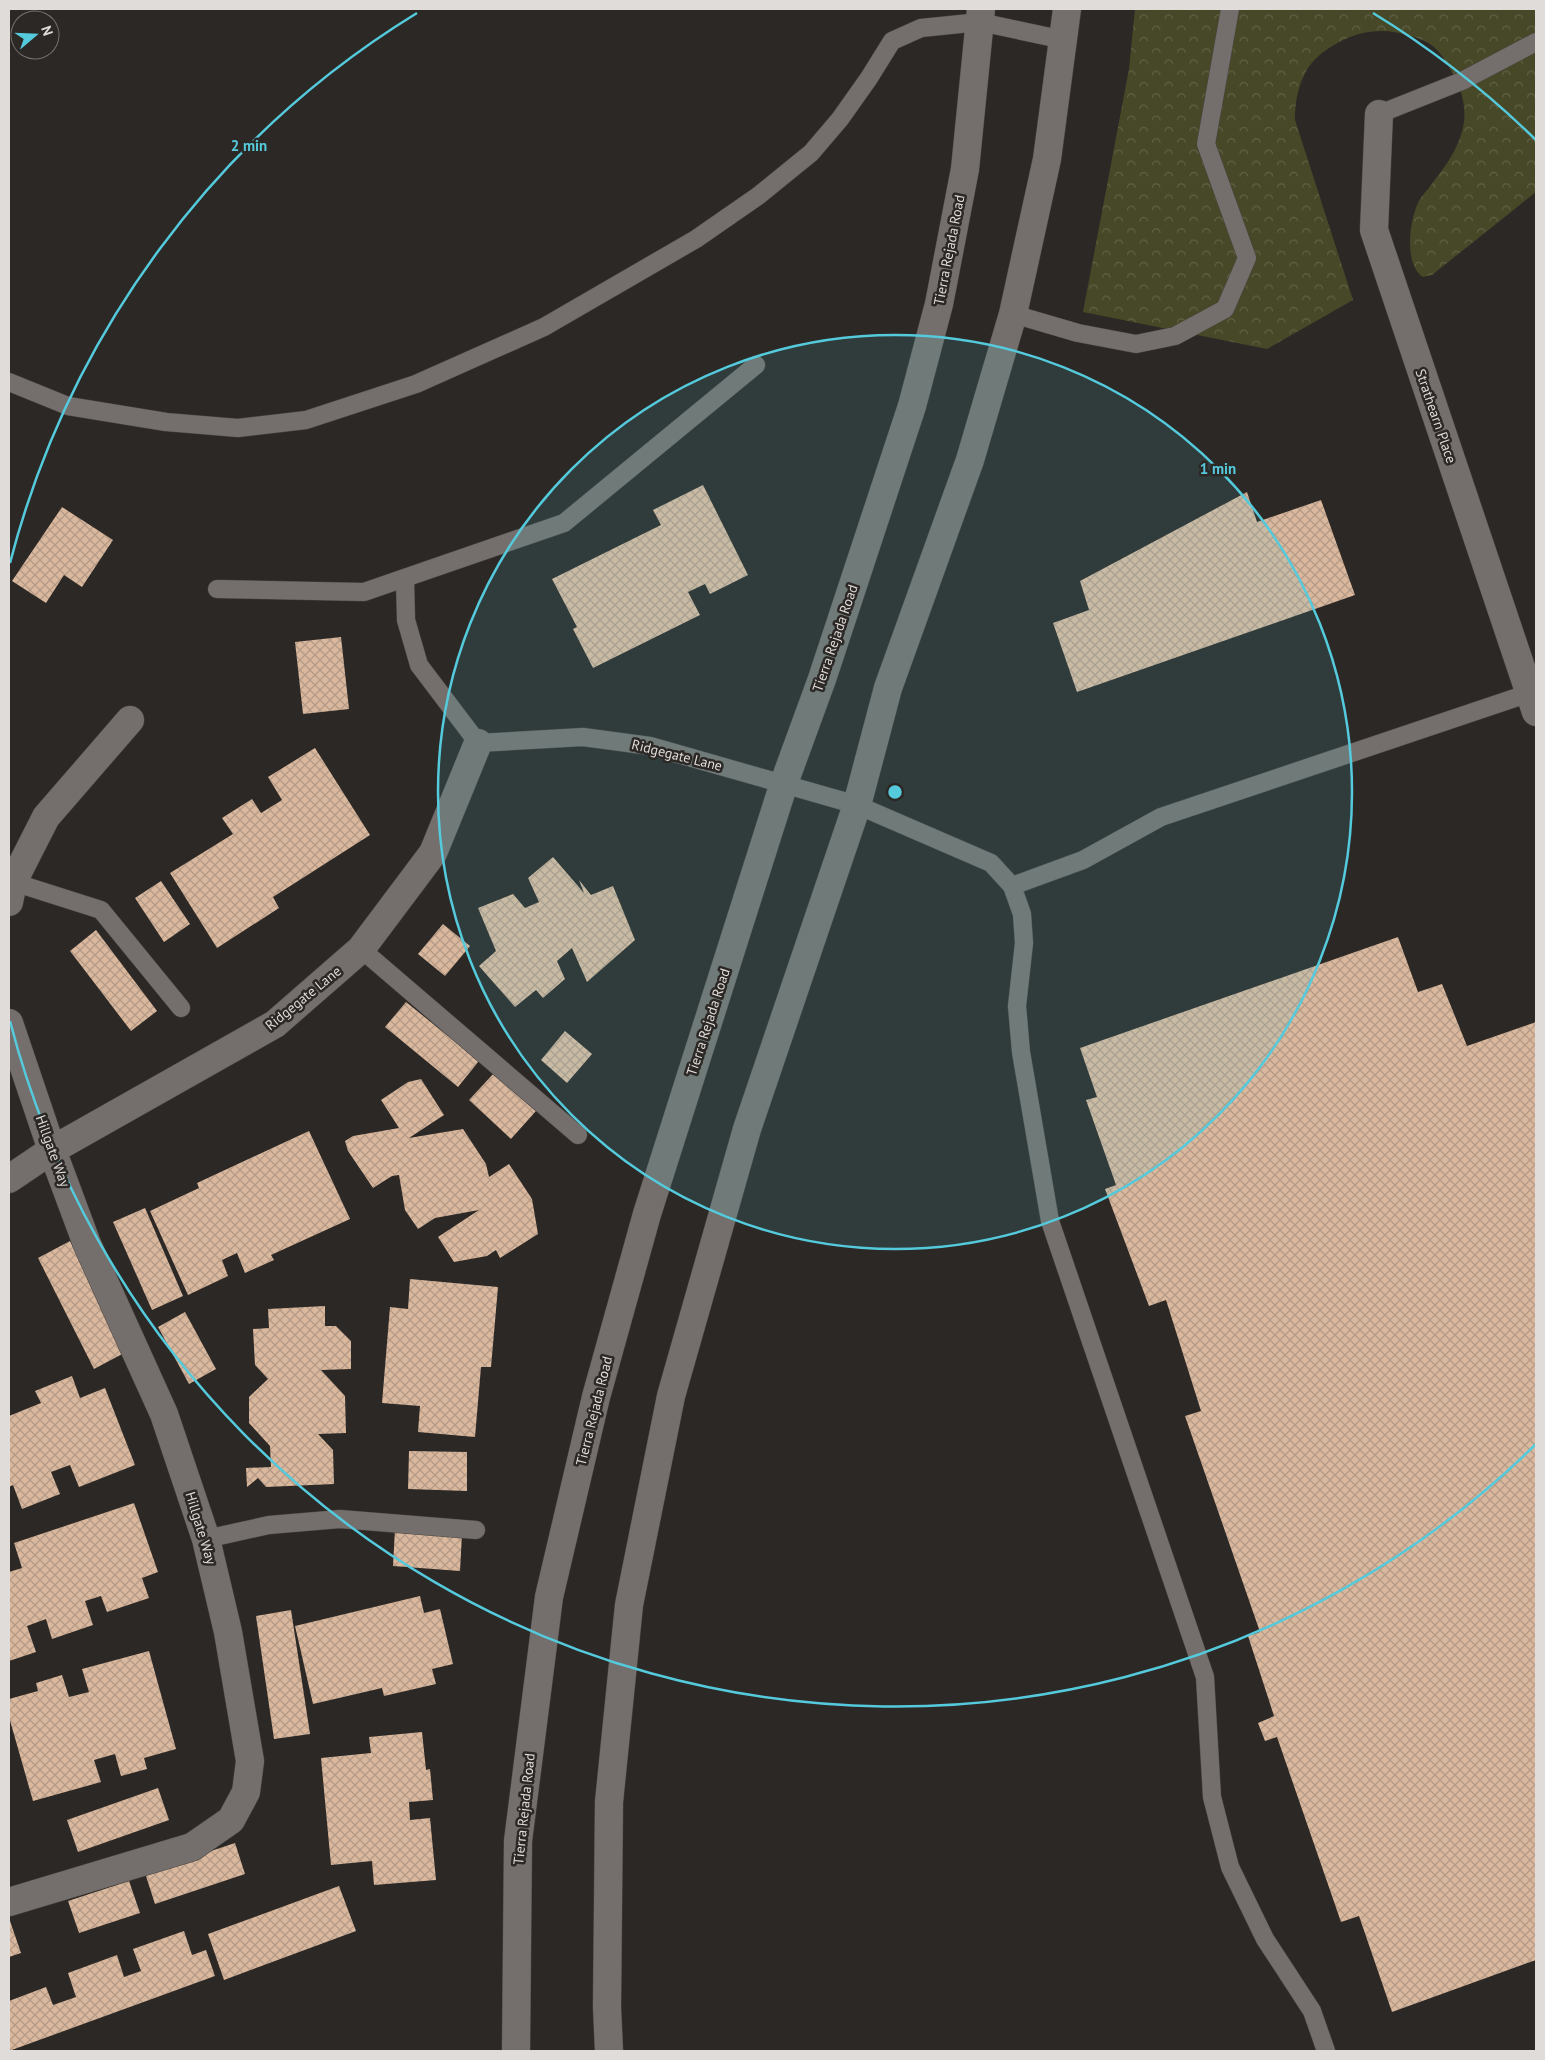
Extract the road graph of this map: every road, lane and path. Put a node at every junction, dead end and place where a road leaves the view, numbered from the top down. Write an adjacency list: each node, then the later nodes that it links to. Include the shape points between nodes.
1 (1067, 9): 4 (main road)
2 (1230, 9): 7 (lane, via 1206,144 1248,258 1225,309 1175,336 1136,344 1078,333)
3 (980, 15): 4 (lane); 9 (lane, via 921,28 892,41 840,119 811,152 758,196 696,239 544,327 416,384 306,420 238,428 166,422 68,406); 15 (main road, Tierra Rejada Road, via 965,169 937,314 882,500)
4 (1064, 40): 7 (main road, via 1047,159)
5 (1536, 42): 6 (lane, via 1462,81)
6 (1380, 114): 12 (main road, Strathearn Place, via 1374,230)
7 (1013, 314): 16 (main road, via 970,460 888,688)
8 (756, 365): 10 (lane, via 564,523)
9 (9, 382)
10 (404, 579): 11 (lane, via 364,592); 14 (lane, via 406,620 419,665)
11 (217, 589)
12 (1534, 698): 17 (lane, via 1161,817 1083,860)
13 (130, 720): 18 (main road, via 46,817)
14 (478, 743): 15 (lane, Ridgegate Lane, via 583,736 650,746); 19 (main road, Ridgegate Lane, via 433,853)
15 (784, 783): 16 (lane, Ridgegate Lane); 28 (main road, Tierra Rejada Road, via 646,1214 596,1397 549,1597 518,1841)
16 (857, 805): 17 (lane, Ridgegate Lane, via 991,863); 29 (main road, via 744,1139 671,1396 629,1605 609,1802)
17 (1012, 886): 30 (lane, via 1022,914 1024,943 1017,1006 1021,1052 1050,1221 1205,1677 1212,1797 1230,1867 1265,1939 1312,2011)
18 (11, 892): 20 (lane, via 101,910)
19 (361, 949): 22 (lane); 23 (main road, Ridgegate Lane, via 275,1024)
20 (181, 1008)
21 (9, 1023): 23 (main road, Hillgate Way)
22 (578, 1135)
23 (52, 1150): 24 (main road, Ridgegate Lane); 26 (main road, Hillgate Way, via 87,1244 164,1414)
24 (9, 1179)
25 (476, 1530): 26 (lane, via 340,1519 270,1525)
26 (206, 1539): 27 (main road, Hillgate Way, via 228,1632 250,1761 246,1792 231,1820 192,1847)
27 (9, 1902)
28 (516, 2051)
29 (609, 2051)
30 (1326, 2051)

